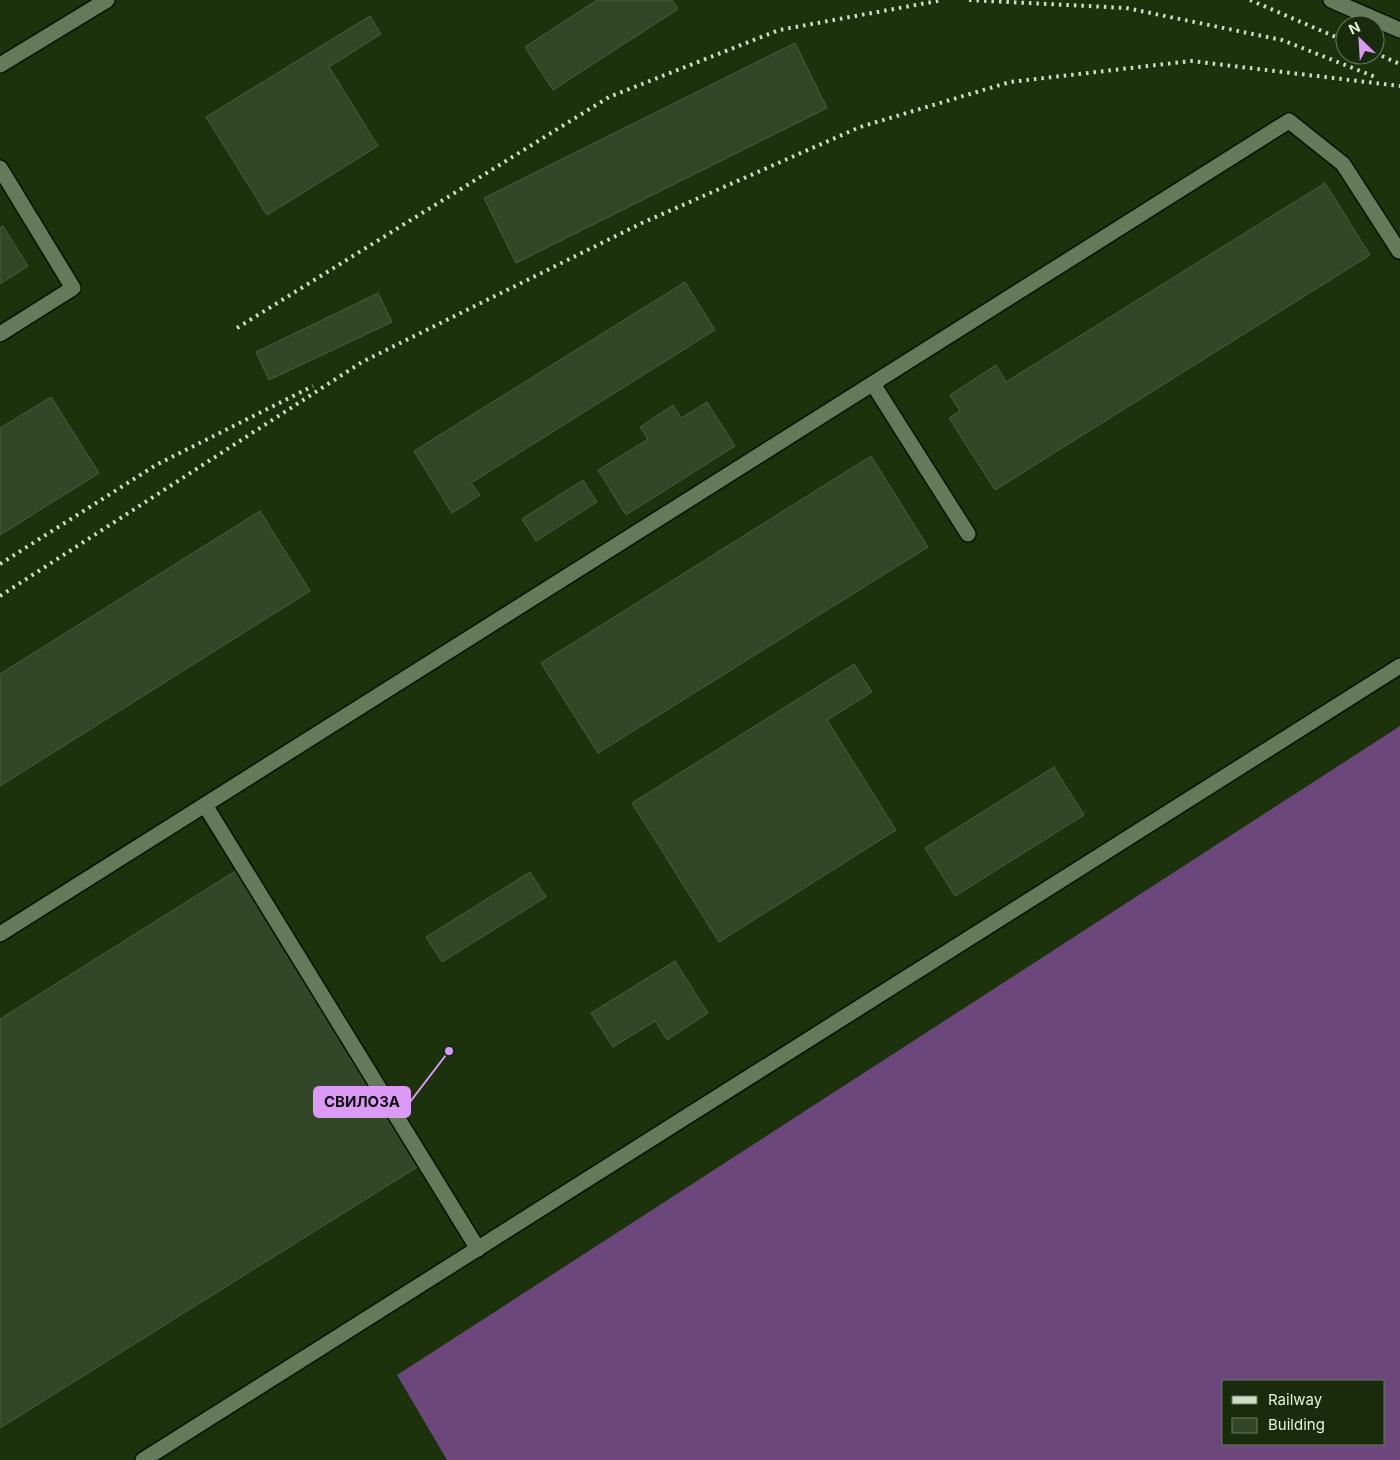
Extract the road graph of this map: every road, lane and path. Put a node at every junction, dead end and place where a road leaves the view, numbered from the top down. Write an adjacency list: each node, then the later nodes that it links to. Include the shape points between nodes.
1 (107, 0): 4 (lane)
2 (1331, 0): 3 (lane)
3 (1400, 30)
4 (0, 65)
5 (0, 168): 7 (lane, via 73,288)
6 (1399, 251): 8 (lane, via 1343,164 1289,121)
7 (0, 334)
8 (873, 384): 9 (lane); 11 (lane)
9 (968, 534)
10 (1400, 666): 13 (lane)
11 (205, 805): 12 (lane); 13 (lane)
12 (0, 934)
13 (478, 1249): 14 (lane)
14 (143, 1460)

